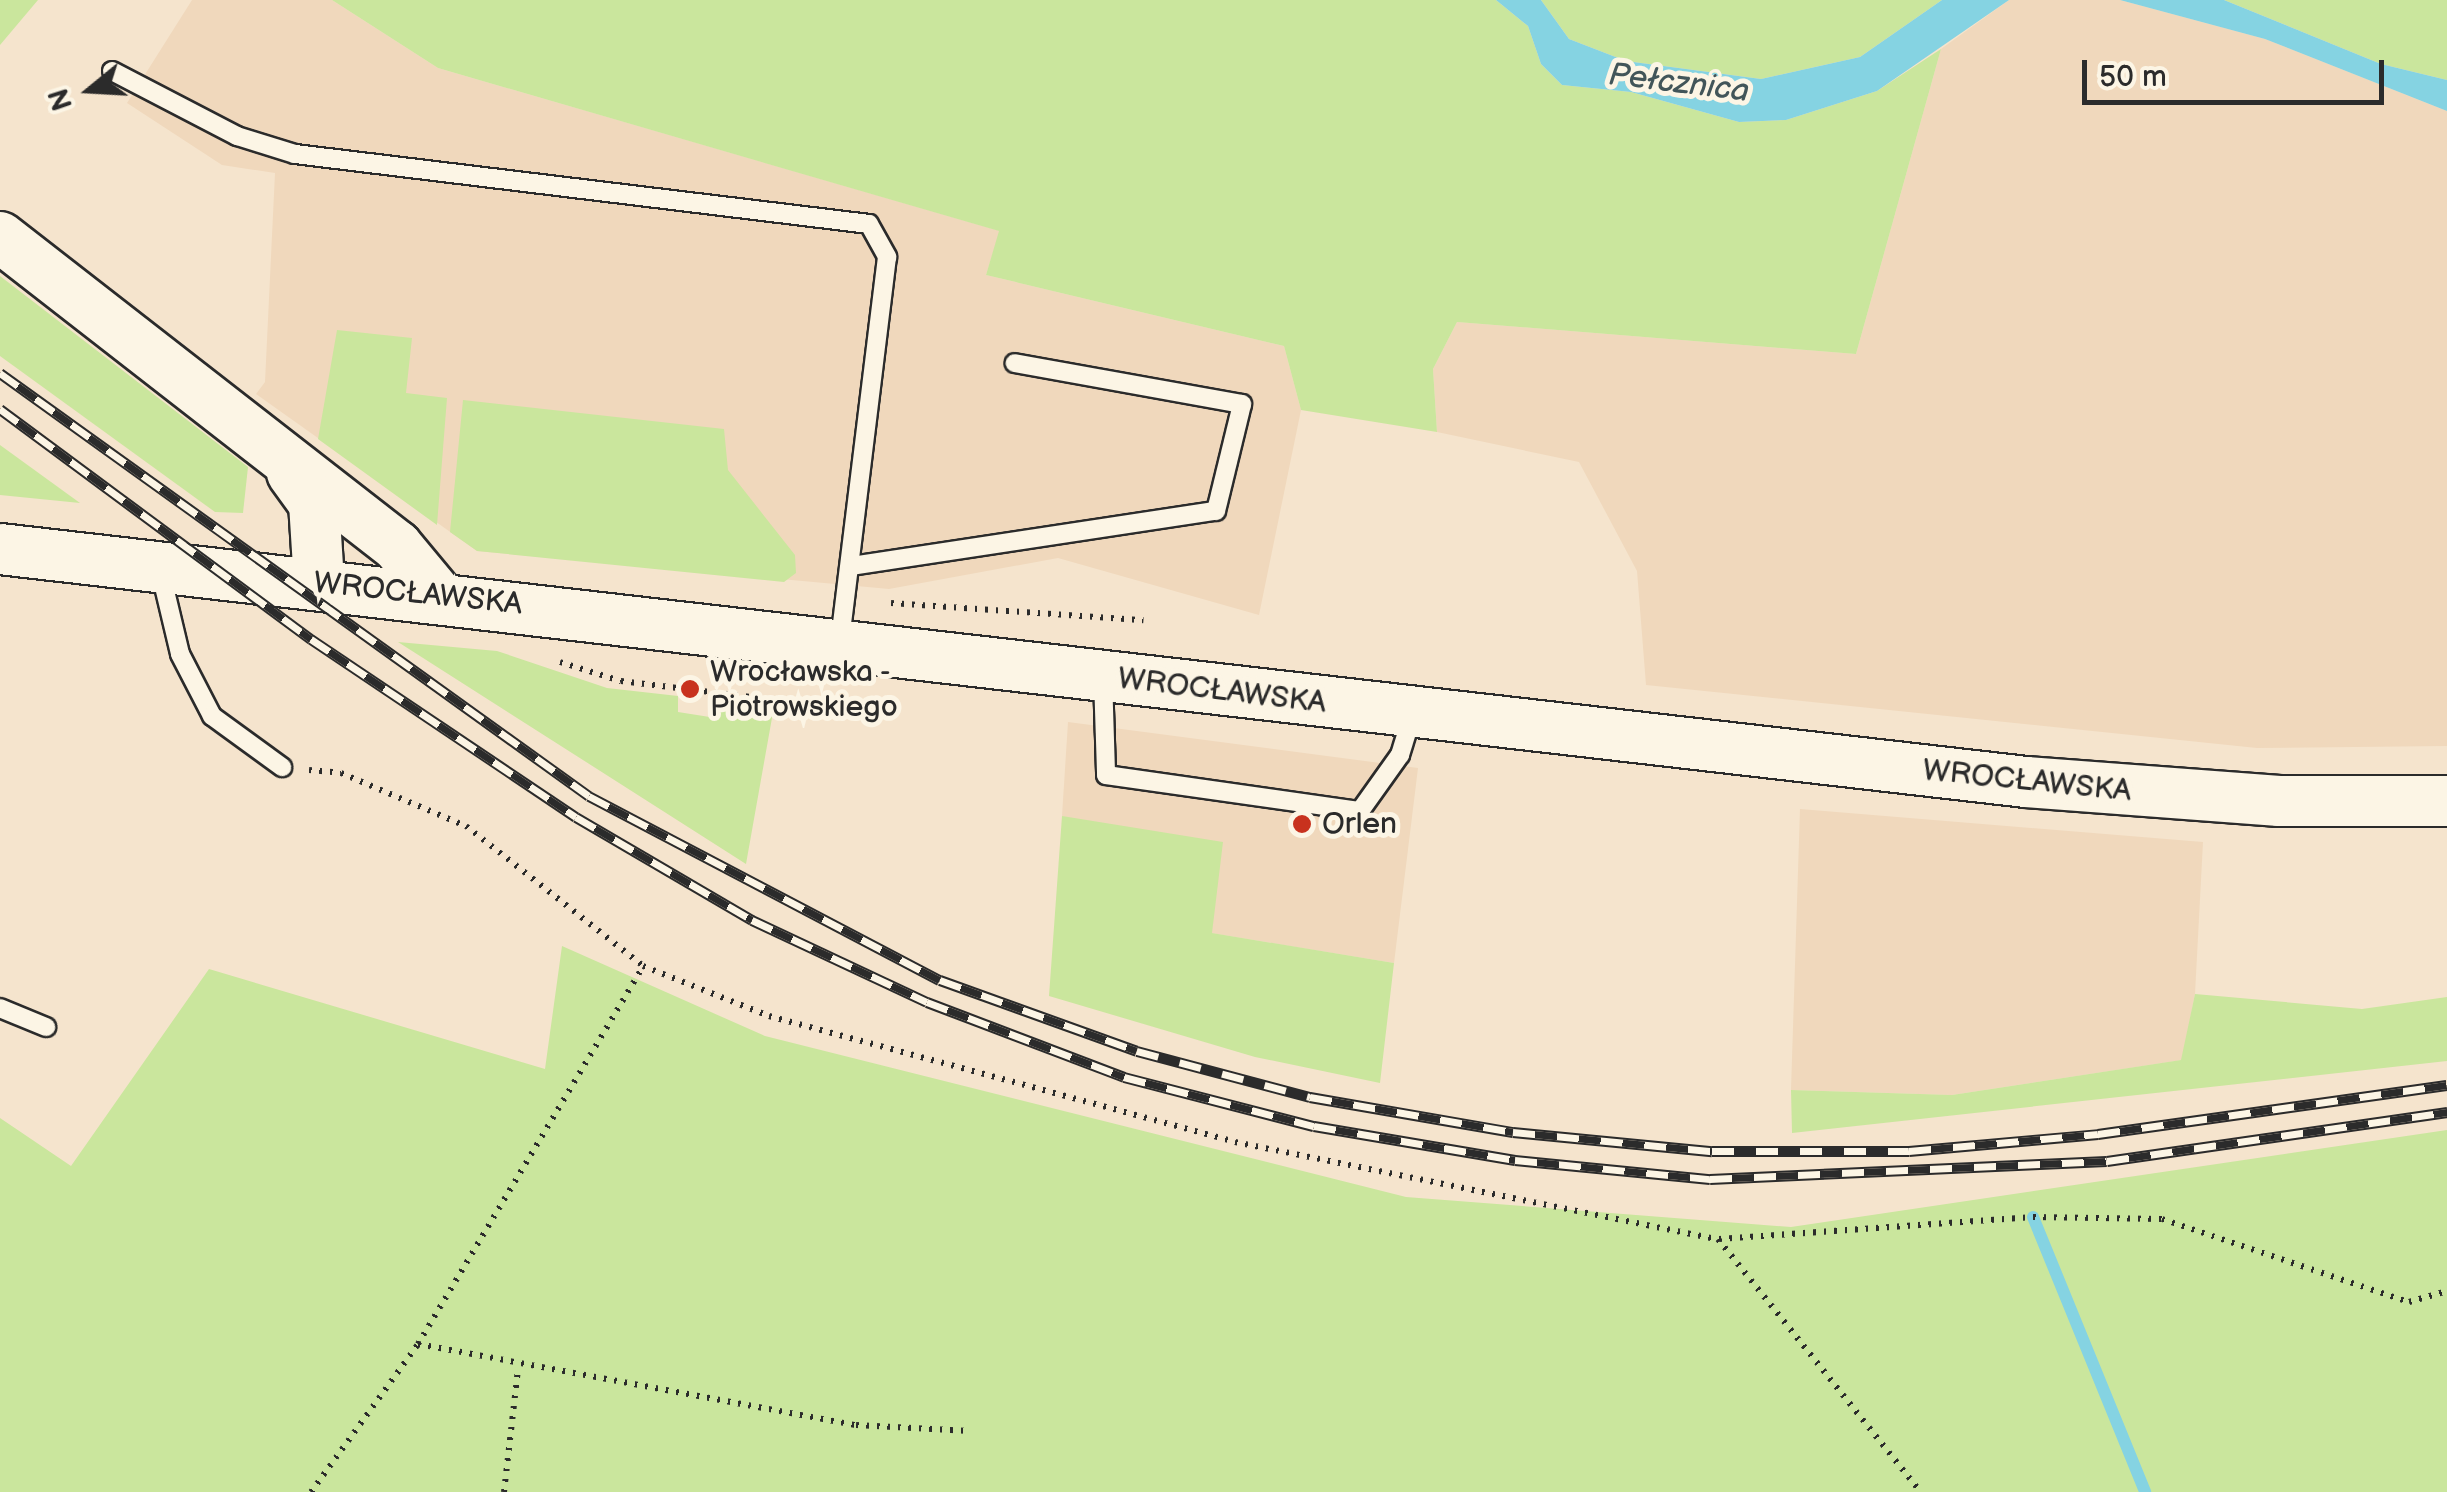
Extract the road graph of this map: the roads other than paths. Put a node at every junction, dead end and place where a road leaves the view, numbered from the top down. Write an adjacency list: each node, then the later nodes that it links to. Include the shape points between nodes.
1 (112, 71): 7 (lane, via 238,136 295,154 869,224 887,257)
2 (2, 227): 4 (main road)
3 (1015, 362): 7 (lane, via 1242,404 1216,512)
4 (281, 457): 8 (main road, via 314,503); 9 (main road, via 397,546)
5 (0, 549): 6 (main road, WROCŁAWSKA)
6 (158, 564): 8 (main road, WROCŁAWSKA); 13 (lane, via 180,654 212,716)
7 (851, 566): 10 (lane)
8 (319, 583): 9 (main road, WROCŁAWSKA)
9 (436, 594): 10 (main road, WROCŁAWSKA)
10 (840, 642): 11 (main road, WROCŁAWSKA)
11 (1104, 677): 12 (main road, WROCŁAWSKA); 12 (lane, via 1106,776 1360,811 1400,755)
12 (1413, 713): 14 (main road, WROCŁAWSKA, via 2153,794)
13 (282, 767)
14 (2447, 801)
15 (0, 1008): 16 (lane)
16 (46, 1027)

